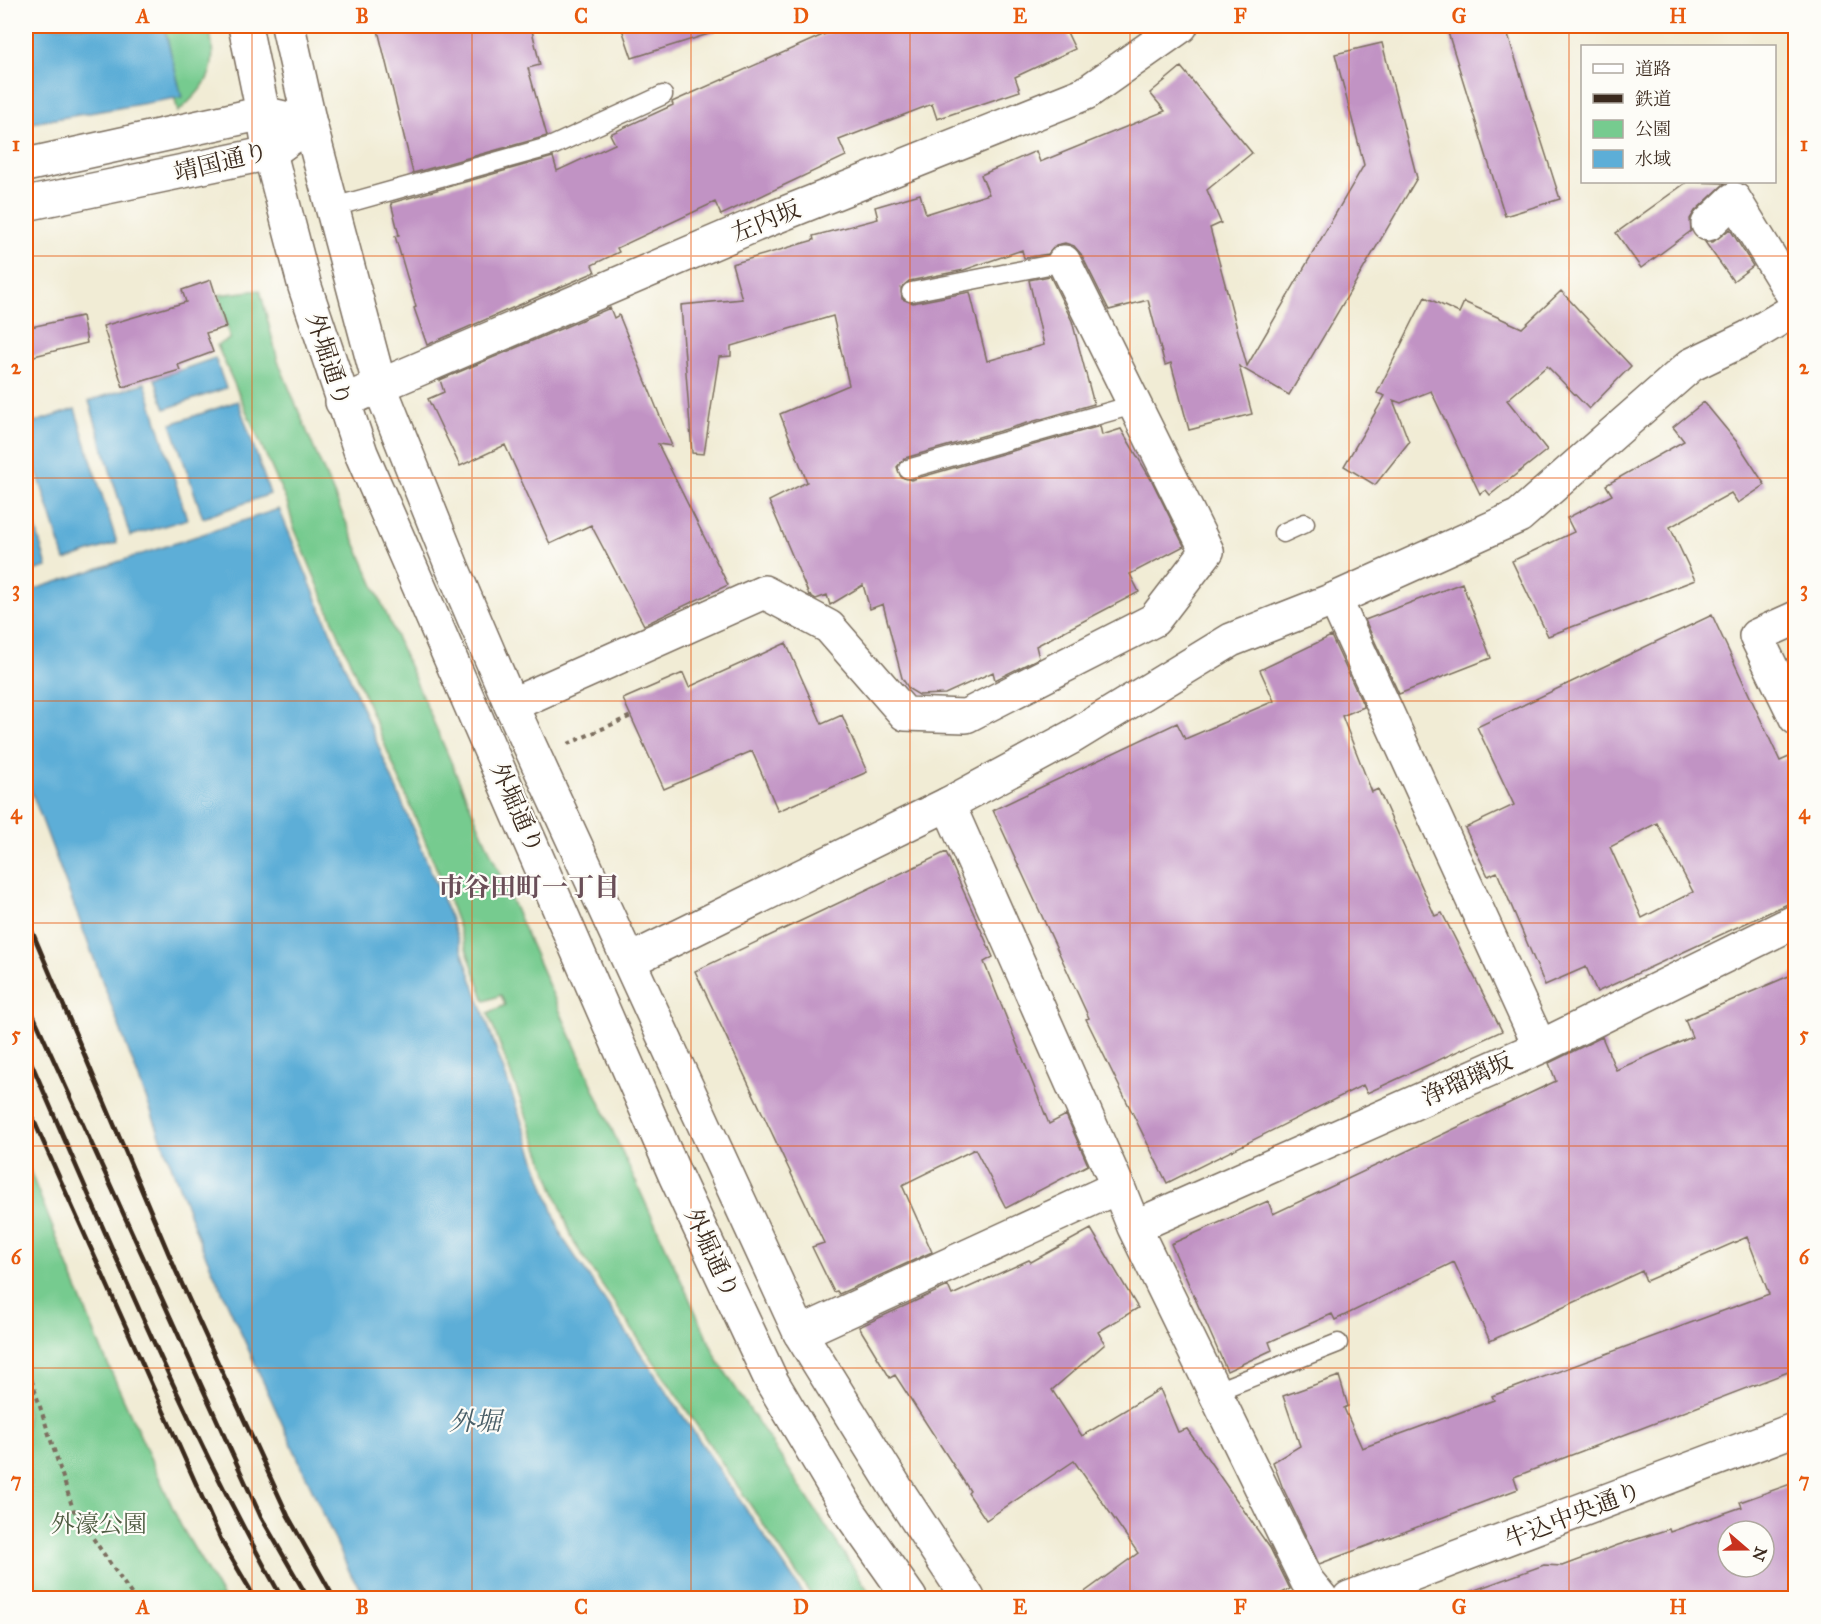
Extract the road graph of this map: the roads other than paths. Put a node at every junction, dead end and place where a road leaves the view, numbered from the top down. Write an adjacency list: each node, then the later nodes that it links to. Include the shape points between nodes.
1 (245, 26): 5 (street, 靖国通り)
2 (288, 26): 6 (street)
3 (1181, 26): 16 (street, 左内坂, via 1086,93 755,225)
4 (663, 94): 10 (lane, via 552,146)
5 (263, 113): 6 (street); 7 (street, 外堀通り); 8 (street, 靖国通り)
6 (310, 124): 7 (street, 靖国通り); 10 (street, 外堀通り)
7 (270, 153): 9 (street, 靖国通り); 17 (street, 外堀通り, via 305,287)
8 (26, 165)
9 (26, 204)
10 (330, 208): 16 (street, 外堀通り)
11 (1708, 224): 14 (street, via 1734,199)
12 (1064, 262): 13 (lane); 18 (street)
13 (911, 292)
14 (1796, 300)
15 (1796, 309): 22 (street, via 1691,365 1519,516)
16 (380, 387): 17 (street, 左内坂); 24 (street, 外堀通り)
17 (342, 402): 36 (street, 外堀通り, via 675,1176 767,1371 850,1513)
18 (1132, 405): 19 (lane); 24 (street, via 1207,551 1154,620 966,716 905,714 829,627 764,592)
19 (908, 469)
20 (1305, 523): 21 (lane)
21 (1283, 533)
22 (1335, 599): 26 (street, via 1231,640 1072,736); 29 (street)
23 (1796, 618): 25 (street, via 1756,636)
24 (511, 705): 28 (street, 外堀通り)
25 (1796, 718)
26 (948, 804): 28 (street); 30 (street)
27 (1796, 921): 29 (street, 浄瑠璃坂)
28 (629, 961): 32 (street, 外堀通り)
29 (1540, 1047): 31 (street, 浄瑠璃坂)
30 (1118, 1187): 31 (street); 32 (street)
31 (1134, 1227): 34 (street)
32 (800, 1333): 37 (street, 外堀通り)
33 (1338, 1343): 34 (lane)
34 (1214, 1392): 38 (street, via 1307,1581)
35 (1796, 1429): 39 (street, 牛込中央通り)
36 (910, 1599)
37 (968, 1599)
38 (1321, 1599)
39 (1349, 1599)

